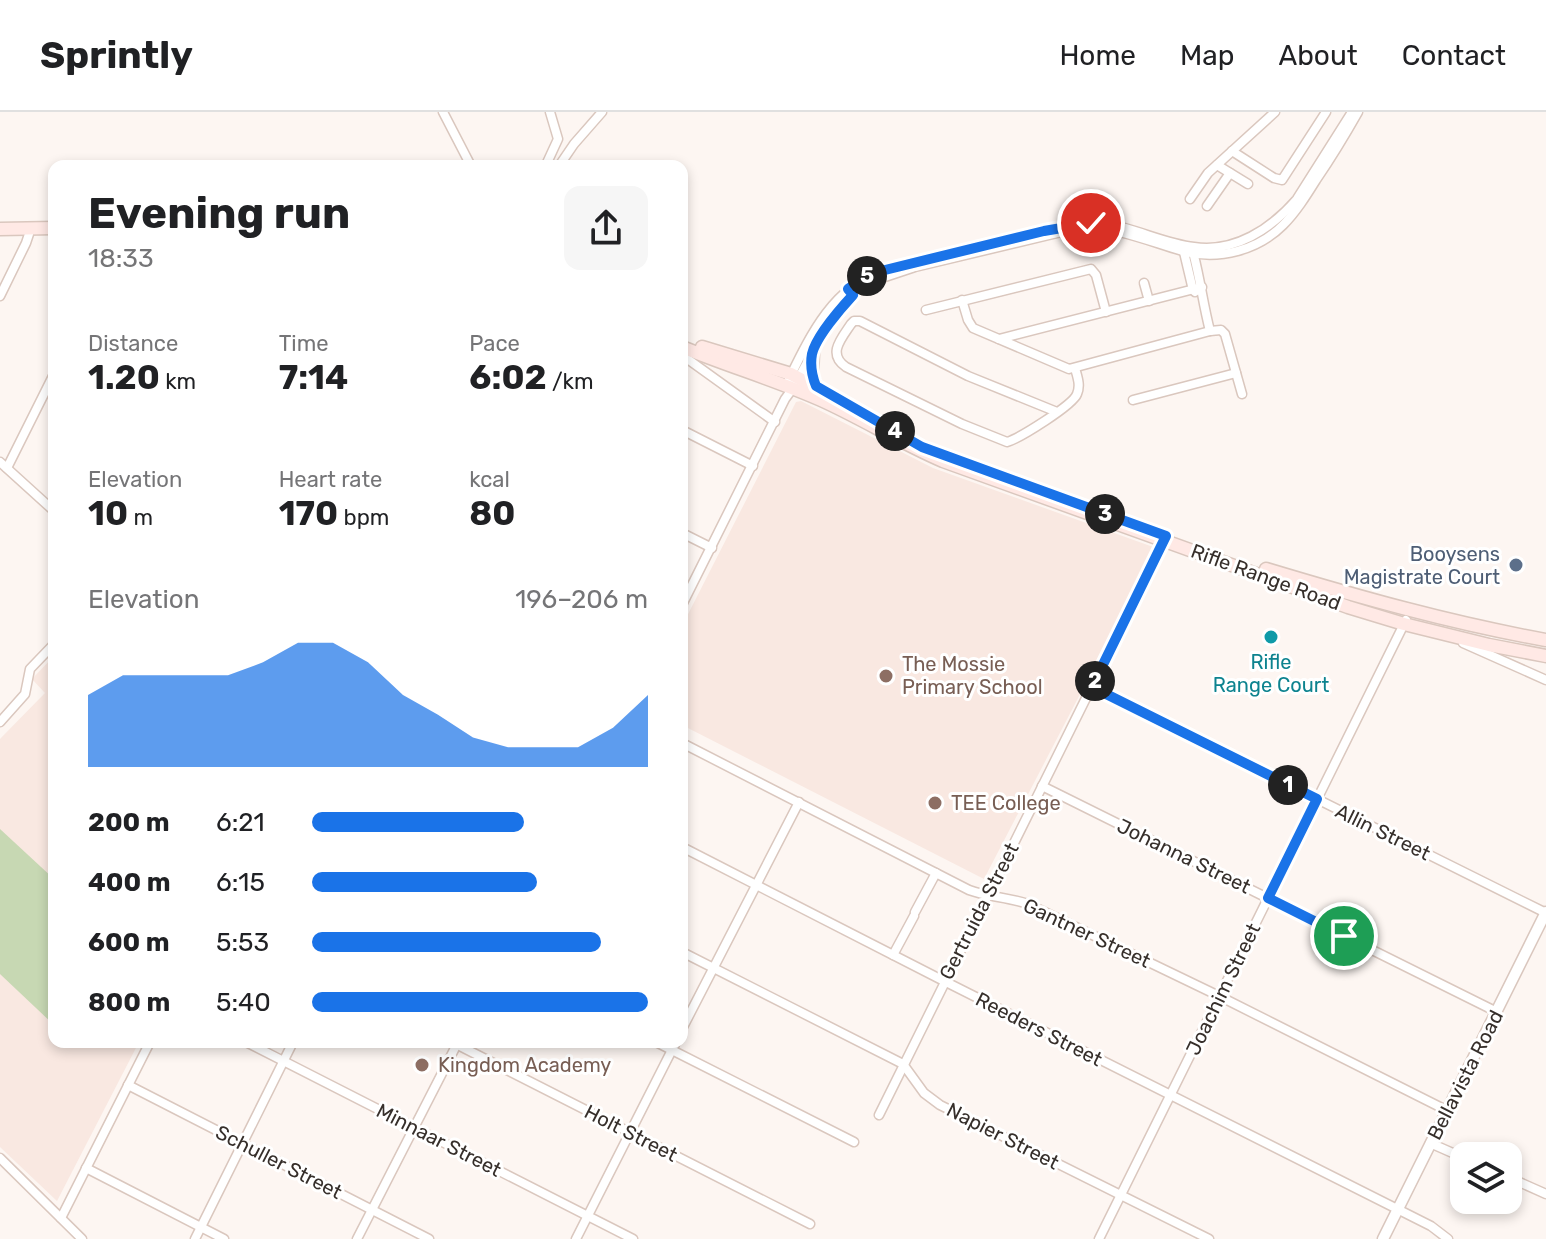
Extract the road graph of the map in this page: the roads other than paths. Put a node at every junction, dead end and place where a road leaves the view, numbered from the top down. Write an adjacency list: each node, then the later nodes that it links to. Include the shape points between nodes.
1 (443, 112): 9 (street)
2 (550, 112): 10 (street, via 558,139)
3 (602, 112): 11 (street)
4 (1275, 112): 8 (street)
5 (1326, 112): 8 (street, via 1282,180)
6 (1352, 112): 20 (street, via 1297,199 1277,220 1231,245)
7 (1358, 112): 20 (street, via 1282,226 1241,250 1216,255)
8 (1232, 151): 12 (street)
9 (468, 160)
10 (549, 160)
11 (563, 160)
12 (1217, 165): 13 (street); 15 (street)
13 (1230, 173): 14 (street); 16 (street)
14 (1248, 184)
15 (1190, 199)
16 (1207, 206)
17 (31, 228): 18 (main road); 19 (main road); 24 (street)
18 (48, 228)
19 (0, 229)
20 (1188, 249): 22 (street); 23 (street, via 1116,231 1078,228 879,277)
21 (1144, 283): 26 (street)
22 (1197, 288): 26 (street); 29 (street)
23 (851, 292): 32 (street); 37 (street, via 822,318)
24 (0, 296)
25 (962, 300): 27 (street); 28 (street, via 1091,269); 30 (street, via 973,328)
26 (1149, 301): 28 (street)
27 (926, 310)
28 (1106, 312): 30 (street)
29 (1210, 331): 34 (street); 35 (street, via 1225,334)
30 (999, 339): 34 (street)
31 (688, 346): 37 (main road, Rifle Range Road)
32 (813, 352): 37 (street); 38 (main road)
33 (688, 359): 42 (street)
34 (1075, 368): 41 (street, via 1078,392)
35 (1236, 373): 39 (street); 40 (street)
36 (48, 385): 44 (street)
37 (791, 385): 38 (main road, Rifle Range Road); 42 (street); 48 (main road, Rifle Range Road, via 943,461)
38 (816, 386): 48 (main road, Rifle Range Road, via 933,451)
39 (1242, 394)
40 (1133, 400)
41 (1057, 412): 41 (street, via 1016,439 1000,440 846,367 838,361 837,349 851,324 860,321 968,376)
42 (775, 422): 45 (street)
43 (688, 433): 45 (street)
44 (3, 465): 46 (street)
45 (753, 466): 49 (street)
46 (48, 506)
47 (688, 536): 49 (street)
48 (1165, 538): 51 (main road, Rifle Range Road); 52 (main road, Rifle Range Road); 58 (street, Gertruida Street)
49 (712, 548): 50 (street)
50 (688, 594)
51 (1410, 610): 52 (street, Joachim Street); 54 (main road, Rifle Range Road)
52 (1404, 624): 53 (main road, Rifle Range Road); 62 (street, Joachim Street)
53 (1445, 633): 56 (main road, Rifle Range Road); 57 (street)
54 (1546, 640)
55 (48, 650): 59 (street, via 30,669 25,694)
56 (1546, 656)
57 (1546, 680)
58 (1092, 687): 61 (street, Gertruida Street); 62 (street, Allin Street)
59 (0, 722)
60 (688, 746): 63 (street, Gantner Street)
61 (1042, 786): 67 (street, Gertruida Street); 68 (street, Johanna Street)
62 (1317, 799): 68 (street, Joachim Street); 69 (street, Allin Street)
63 (799, 802): 65 (street, Gantner Street); 66 (street)
64 (688, 850): 66 (street, Reeders Street)
65 (936, 873): 67 (street, Gantner Street); 71 (street)
66 (756, 885): 71 (street, Reeders Street); 72 (street)
67 (988, 896): 73 (street, Gertruida Street); 74 (street, Gantner Street, via 1028,904)
68 (1268, 898): 74 (street, Joachim Street); 75 (street, Johanna Street)
69 (1546, 912): 75 (street, Bellavista Road)
70 (688, 955): 72 (street, Napier Street)
71 (893, 955): 73 (street, Reeders Street)
72 (713, 968): 76 (street); 85 (street, Napier Street)
73 (944, 981): 85 (street, Gertruida Street); 87 (street, Reeders Street)
74 (1219, 996): 87 (street, Joachim Street); 88 (street, Gantner Street)
75 (1497, 1012): 88 (street, Bellavista Road)
76 (688, 1017)
77 (147, 1048): 86 (street)
78 (258, 1048): 84 (street, Minnaar Street)
79 (290, 1048): 84 (street)
80 (453, 1048): 90 (street)
81 (465, 1048): 91 (street, Holt Street)
82 (673, 1048): 91 (street)
83 (678, 1048): 92 (street)
84 (284, 1061): 90 (street, Minnaar Street); 93 (street)
85 (903, 1064): 89 (street, Gertruida Street); 100 (street, Napier Street, via 940,1105)
86 (128, 1085): 93 (street, Schuller Street); 97 (street)
87 (1170, 1095): 100 (street, Joachim Street); 102 (street, Reeders Street)
88 (1446, 1110): 94 (street, Bellavista Road)
89 (879, 1115)
90 (415, 1128): 101 (street); 103 (street, Minnaar Street)
91 (631, 1132): 103 (street); 105 (street, Holt Street)
92 (854, 1142)
93 (242, 1143): 101 (street, Schuller Street); 106 (street)
94 (1430, 1143): 95 (street); 102 (street, Bellavista Road)
95 (1450, 1152)
96 (0, 1158): 104 (street)
97 (86, 1168): 104 (street); 106 (street)
98 (1522, 1183): 99 (street)
99 (1546, 1194)
100 (1121, 1195): 114 (street, Joachim Street); 115 (street, Napier Street)
101 (372, 1210): 110 (street); 111 (street, Schuller Street)
102 (1398, 1210): 116 (street, Bellavista Road); 117 (street, Reeders Street)
103 (588, 1216): 112 (street); 113 (street, Minnaar Street)
104 (61, 1218): 107 (street)
105 (810, 1224)
106 (201, 1227): 108 (street); 109 (street)
107 (82, 1239)
108 (195, 1239)
109 (224, 1239)
110 (357, 1239)
111 (429, 1239)
112 (576, 1239)
113 (633, 1239)
114 (1099, 1239)
115 (1209, 1239)
116 (1383, 1239)
117 (1448, 1239)

